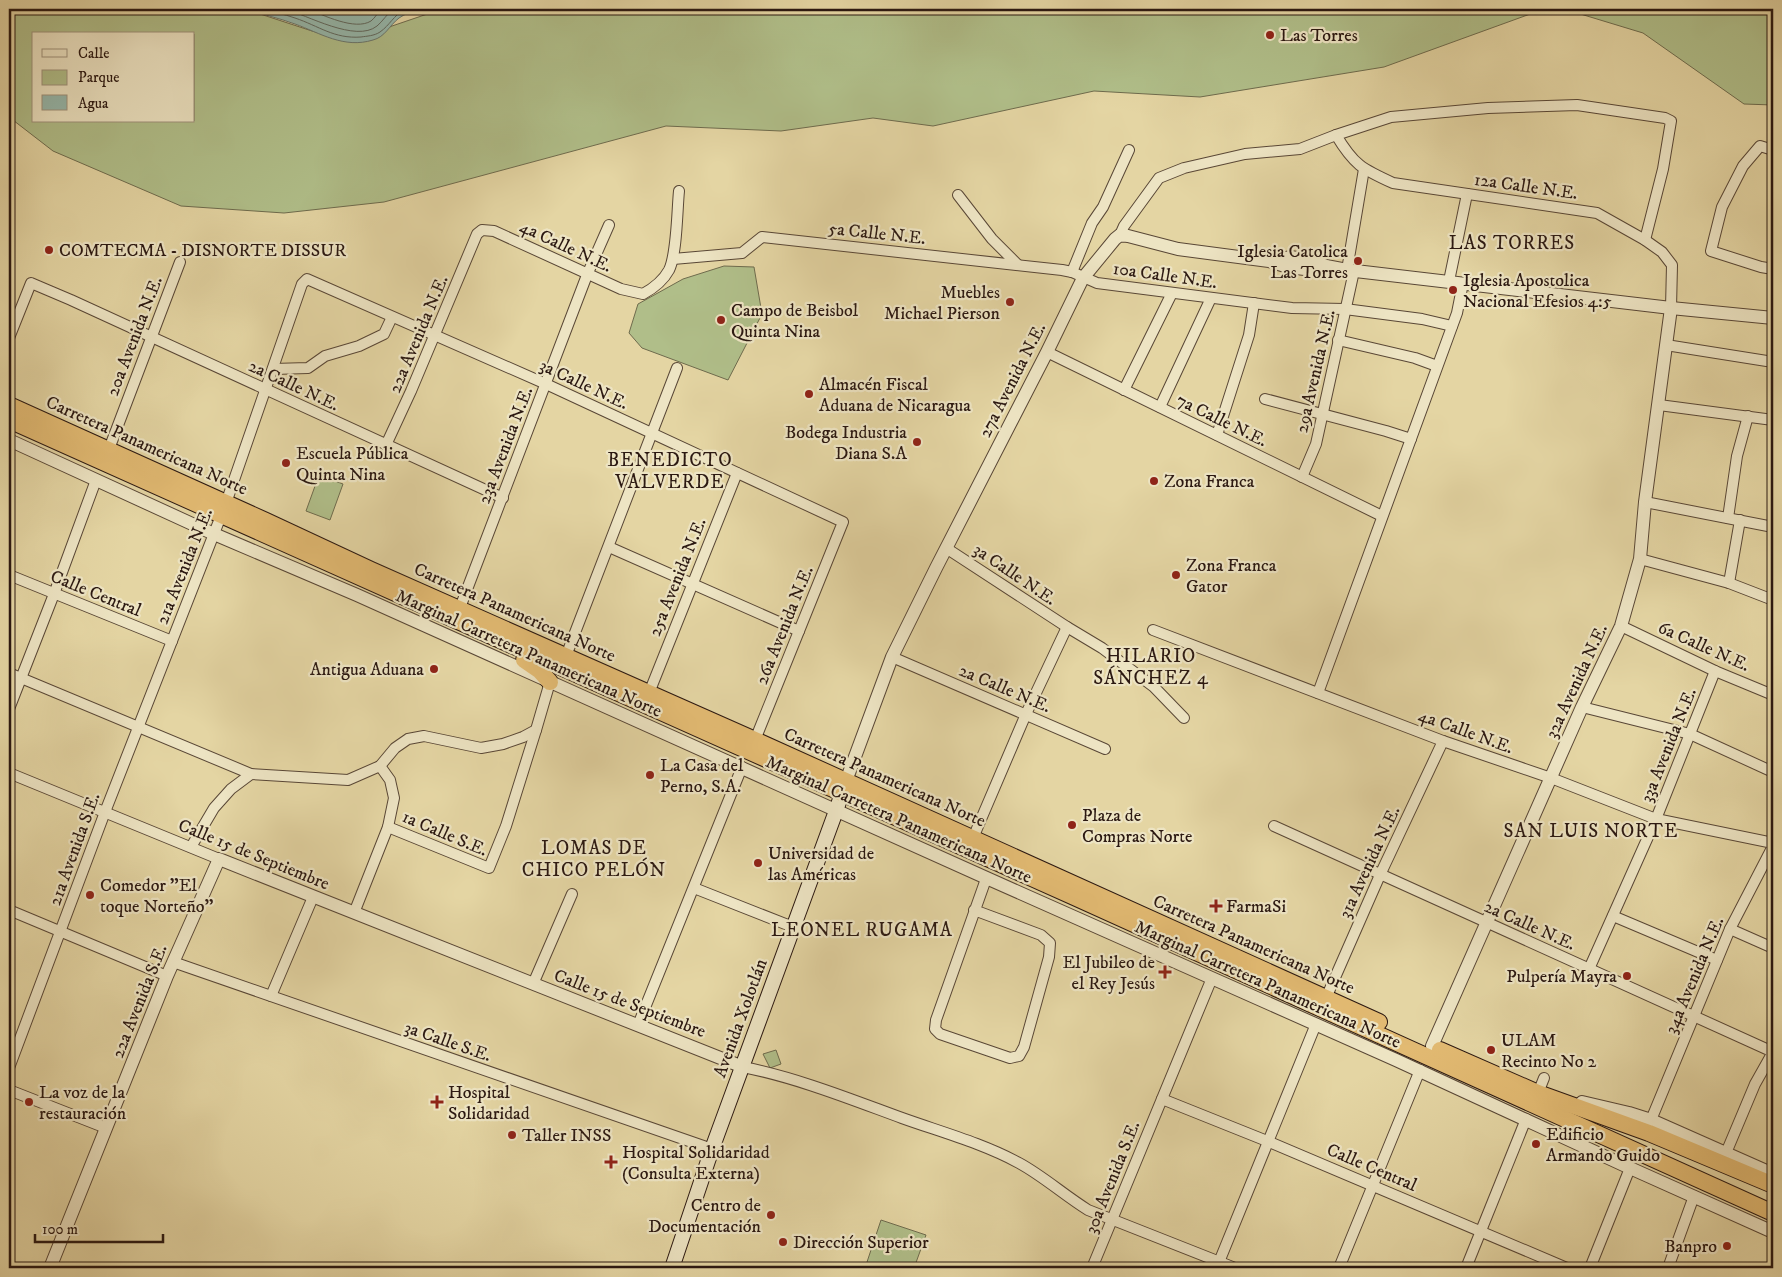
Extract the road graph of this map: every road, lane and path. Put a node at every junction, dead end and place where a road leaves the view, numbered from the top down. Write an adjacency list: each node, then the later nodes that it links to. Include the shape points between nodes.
1 (1336, 134): 4 (street, 12a Calle N.E., via 1347,153); 10 (street, 27a Avenida N.E., via 1300,149 1245,154 1184,168 1159,178); 11 (street, 27a Avenida N.E., via 1391,117 1488,108 1577,106 1665,118 1670,121 1663,169)
2 (1129, 150): 18 (street, via 1103,207 1092,223)
3 (1773, 150): 15 (street, via 1760,146 1743,166 1722,207 1711,250)
4 (1364, 170): 6 (street, 12a Calle N.E., via 1393,183); 16 (street, 29a Avenida N.E.)
5 (679, 191): 12 (street)
6 (1467, 194): 11 (street, 12a Calle N.E., via 1597,213); 20 (street)
7 (958, 195): 14 (street, via 992,239)
8 (609, 225): 17 (street, 23a Avenida N.E.)
9 (477, 234): 17 (street, 4a Calle N.E., via 482,230 494,231); 30 (street, 22a Avenida N.E.)
10 (1120, 235): 16 (street, via 1178,249 1288,267 1313,270 1326,266); 18 (street, 27a Avenida N.E.)
11 (1645, 240): 25 (street, 12a Calle N.E., via 1672,264)
12 (673, 259): 14 (street, 5a Calle N.E., via 742,254 762,237); 17 (street, 4a Calle N.E., via 662,280 643,294)
13 (180, 262): 31 (street, 20a Avenida N.E.)
14 (1018, 265): 18 (street, 5a Calle N.E.)
15 (1773, 269)
16 (1351, 271): 20 (street); 26 (street, 29a Avenida N.E.)
17 (587, 275): 40 (street, 23a Avenida N.E.)
18 (1077, 275): 22 (street, 10a Calle N.E., via 1097,283); 35 (street, 27a Avenida N.E.)
19 (309, 279): 27 (street, 3a Calle N.E.); 39 (street, 21a Avenida N.E., via 302,284)
20 (1449, 281): 21 (street)
21 (1463, 283): 25 (street); 29 (street)
22 (1172, 293): 23 (street, 10a Calle N.E.); 42 (street)
23 (1211, 298): 24 (street, 10a Calle N.E.); 46 (street)
24 (1254, 303): 26 (street, 10a Calle N.E.); 52 (street, via 1249,335)
25 (1671, 308): 28 (street); 34 (street, 32a Avenida N.E.)
26 (1345, 309): 29 (street, 10a Calle N.E.); 33 (street, 29a Avenida N.E.)
27 (392, 317): 30 (street, 3a Calle N.E.); 39 (street, via 384,334 359,346 326,356 308,368)
28 (1773, 318)
29 (1452, 326): 37 (street)
30 (434, 336): 40 (street, 3a Calle N.E.); 55 (street, 22a Avenida N.E.)
31 (152, 337): 32 (street, 2a Calle N.E., via 31,283); 41 (street, 2a Calle N.E.); 56 (street, 20a Avenida N.E.)
32 (9, 338)
33 (1338, 340): 37 (street); 47 (street, 29a Avenida N.E.)
34 (1666, 345): 36 (street); 45 (street, 32a Avenida N.E.)
35 (1047, 352): 42 (street, 7a Calle N.E.); 70 (street, 27a Avenida N.E.)
36 (1773, 362)
37 (1437, 366): 53 (street)
38 (677, 368): 51 (street)
39 (272, 369): 41 (street, 21a Avenida N.E.)
40 (546, 384): 51 (street, 3a Calle N.E.); 60 (street, 23a Avenida N.E.)
41 (265, 390): 55 (street, 2a Calle N.E.); 62 (street, 21a Avenida N.E.)
42 (1124, 390): 46 (street, 7a Calle N.E.)
43 (1265, 399): 47 (street)
44 (9, 405): 56 (highway, Carretera Panamericana Norte)
45 (1659, 405): 48 (street); 61 (street, 32a Avenida N.E.)
46 (1160, 407): 52 (street, 7a Calle N.E.)
47 (1322, 414): 53 (street); 58 (street, 29a Avenida N.E., via 1316,444)
48 (1748, 416): 50 (street); 64 (street, via 1737,456)
49 (9, 420): 62 (highway, Carretera Panamericana Norte, via 191,502)
50 (1773, 420)
51 (653, 434): 57 (street, 3a Calle N.E.); 69 (street)
52 (1217, 436): 58 (street, 7a Calle N.E.)
53 (1410, 439): 63 (street)
54 (9, 440): 59 (street, Marginal Carretera Panamericana Norte)
55 (386, 445): 60 (street, 2a Calle N.E.)
56 (109, 449): 62 (highway, Carretera Panamericana Norte)
57 (737, 473): 66 (street, 3a Calle N.E.); 73 (street, 25a Avenida N.E.)
58 (1302, 476): 63 (street, 7a Calle N.E.)
59 (96, 480): 68 (street, Marginal Carretera Panamericana Norte); 75 (street)
60 (503, 498): 77 (street, 23a Avenida N.E.)
61 (1645, 502): 64 (street); 71 (street, 32a Avenida N.E.)
62 (224, 509): 68 (street, 21a Avenida N.E.); 77 (highway, Carretera Panamericana Norte); 77 (highway, Carretera Panamericana Norte, via 246,520 266,521)
63 (1382, 516): 90 (street)
64 (1728, 518): 65 (street)
65 (1740, 520): 67 (street); 74 (street)
66 (843, 522): 81 (street, 26a Avenida N.E.)
67 (1773, 527)
68 (214, 534): 82 (street, 21a Avenida N.E.); 88 (street, Marginal Carretera Panamericana Norte)
69 (609, 546): 73 (street); 83 (street)
70 (946, 548): 79 (street, 3a Calle N.E.); 84 (street, 27a Avenida N.E.)
71 (1640, 559): 74 (street); 78 (street, 32a Avenida N.E.)
72 (9, 575): 75 (street, Calle Central)
73 (692, 583): 81 (street); 89 (street, 25a Avenida N.E.)
74 (1729, 583): 76 (street)
75 (54, 594): 82 (street, Calle Central); 87 (street)
76 (1773, 600)
77 (457, 615): 83 (highway, Carretera Panamericana Norte); 88 (highway, via 472,635 520,658); 108 (highway, Carretera Panamericana Norte)
78 (1621, 626): 85 (street, 6a Calle N.E.); 92 (street, 32a Avenida N.E.)
79 (1067, 627): 94 (street); 95 (street, 3a Calle N.E., via 1102,648 1154,687)
80 (1153, 630): 90 (street, 4a Calle N.E.)
81 (799, 631): 99 (street, 26a Avenida N.E.)
82 (172, 641): 96 (street, 21a Avenida S.E.)
83 (566, 656): 89 (highway, Carretera Panamericana Norte)
84 (892, 657): 94 (street, 2a Calle N.E.); 108 (street, 27a Avenida N.E.)
85 (1715, 670): 91 (street, 6a Calle N.E.); 98 (street, 33a Avenida N.E.)
86 (9, 673): 87 (street)
87 (21, 678): 93 (street); 96 (street)
88 (550, 682): 97 (street); 103 (street, Marginal Carretera Panamericana Norte)
89 (649, 693): 99 (highway, Carretera Panamericana Norte)
90 (1318, 693): 100 (street, 4a Calle N.E.)
91 (1773, 695)
92 (1582, 707): 98 (street); 107 (street, 32a Avenida N.E.)
93 (9, 710)
94 (1026, 714): 101 (street, 2a Calle N.E.); 114 (street)
95 (1184, 718)
96 (138, 727): 106 (street); 110 (street, 21a Avenida S.E.)
97 (536, 730): 102 (street, via 503,744 482,748 424,736 408,739 395,748); 113 (street, 1a Calle S.E., via 506,826 489,868)
98 (1690, 734): 104 (street); 111 (street, 33a Avenida N.E.)
99 (756, 740): 108 (highway, Carretera Panamericana Norte)
100 (1443, 741): 107 (street, 4a Calle N.E.); 118 (street, 31a Avenida N.E.)
101 (1105, 749)
102 (380, 766): 106 (street, via 348,780); 113 (street, via 390,780 394,798)
103 (742, 767): 109 (street, Marginal Carretera Panamericana Norte); 120 (street)
104 (1773, 772)
105 (9, 773): 110 (street, Calle 15 de Septiembre)
106 (251, 774): 116 (street, via 214,808)
107 (1551, 778): 111 (street, 4a Calle N.E.); 127 (street, 32a Avenida N.E.)
108 (844, 787): 109 (main road, Avenida Xolotlán); 114 (highway, Carretera Panamericana Norte); 143 (highway, Carretera Panamericana Norte)
109 (837, 810): 119 (street, Marginal Carretera Panamericana Norte); 128 (main road, Avenida Xolotlán)
110 (105, 812): 116 (street, Calle 15 de Septiembre); 130 (street, 21a Avenida S.E.)
111 (1656, 818): 115 (street, 4a Calle N.E.); 126 (street, 33a Avenida N.E.)
112 (1274, 826): 118 (street, 2a Calle N.E.)
113 (388, 827): 125 (street)
114 (973, 838): 139 (highway, Carretera Panamericana Norte)
115 (1773, 845): 129 (street, 34a Avenida N.E.)
116 (191, 846): 117 (street, Calle 15 de Septiembre)
117 (219, 859): 122 (street, Calle 15 de Septiembre); 133 (street, 22a Avenida S.E.)
118 (1380, 875): 127 (street, 2a Calle N.E.); 139 (street, 31a Avenida N.E.)
119 (986, 879): 124 (street); 136 (street, Marginal Carretera Panamericana Norte)
120 (694, 888): 128 (street); 141 (street)
121 (572, 894): 137 (street)
122 (313, 897): 125 (street, Calle 15 de Septiembre); 138 (street)
123 (9, 910): 130 (street)
124 (974, 910): 124 (street, via 935,1029 940,1034 1010,1058 1020,1056 1049,957 1050,943 1041,935)
125 (354, 913): 137 (street, Calle 15 de Septiembre)
126 (1613, 916): 132 (street); 134 (street, 33a Avenida N.E.)
127 (1486, 923): 134 (street, 2a Calle N.E.); 144 (street, 32a Avenida N.E.)
128 (793, 927): 147 (main road, Avenida Xolotlán)
129 (1730, 929): 131 (street); 132 (street, 34a Avenida N.E.)
130 (61, 931): 135 (street); 148 (street, 21a Avenida S.E.)
131 (1773, 948)
132 (1717, 960): 140 (street, 34a Avenida N.E.)
133 (173, 962): 135 (street, 22a Avenida S.E.); 138 (street, 3a Calle S.E.)
134 (1590, 970): 140 (street, 2a Calle N.E.)
135 (167, 976): 156 (street, 22a Avenida S.E.)
136 (1217, 981): 142 (street, Marginal Carretera Panamericana Norte); 153 (street, 30a Avenida S.E.)
137 (533, 984): 141 (street, Calle 15 de Septiembre)
138 (271, 996): 158 (street, 3a Calle S.E.)
139 (1326, 998): 144 (highway, Carretera Panamericana Norte)
140 (1693, 1016): 145 (street, 2a Calle N.E.); 155 (street, 34a Avenida N.E.)
141 (638, 1024): 147 (street, Calle 15 de Septiembre)
142 (1316, 1024): 146 (street, Marginal Carretera Panamericana Norte); 157 (street)
143 (1362, 1026): 146 (street); 165 (highway, Carretera Panamericana Norte)
144 (1432, 1046): 152 (highway, Carretera Panamericana Norte)
145 (1773, 1052): 159 (street, via 1755,1084)
146 (1396, 1060): 149 (street, Marginal Carretera Panamericana Norte)
147 (743, 1067): 158 (main road, Avenida Xolotlán); 166 (street, Calle 15 de Septiembre, via 827,1091 991,1149 1038,1175 1088,1210)
148 (9, 1068)
149 (1420, 1070): 154 (street, Marginal Carretera Panamericana Norte); 162 (street)
150 (1544, 1078): 152 (street)
151 (9, 1090): 156 (street)
152 (1538, 1093): 155 (street); 163 (highway, Carretera Panamericana Norte, via 1650,1133)
153 (1162, 1099): 157 (street, Calle Central); 166 (street, 30a Avenida S.E.)
154 (1526, 1119): 160 (street, Marginal Carretera Panamericana Norte); 167 (street)
155 (1651, 1120): 159 (street)
156 (106, 1128): 170 (street, 22a Avenida S.E.)
157 (1267, 1140): 162 (street, Calle Central); 169 (street)
158 (712, 1149): 171 (main road, Avenida Xolotlán)
159 (1726, 1153): 161 (street)
160 (1630, 1168): 164 (street, Marginal Carretera Panamericana Norte); 177 (street)
161 (1773, 1174)
162 (1372, 1185): 167 (street, Calle Central); 174 (street)
163 (1773, 1185)
164 (1694, 1196): 168 (street, Marginal Carretera Panamericana Norte); 178 (street)
165 (1773, 1213)
166 (1112, 1220): 169 (street, Calle 15 de Septiembre); 172 (street, 30a Avenida S.E.)
167 (1481, 1231): 175 (street); 176 (street, Calle Central)
168 (1773, 1232)
169 (1218, 1265): 173 (street, Calle 15 de Septiembre)
170 (50, 1268)
171 (672, 1268)
172 (1092, 1268)
173 (1235, 1268)
174 (1339, 1268)
175 (1466, 1268)
176 (1568, 1268)
177 (1590, 1268)
178 (1668, 1268)

